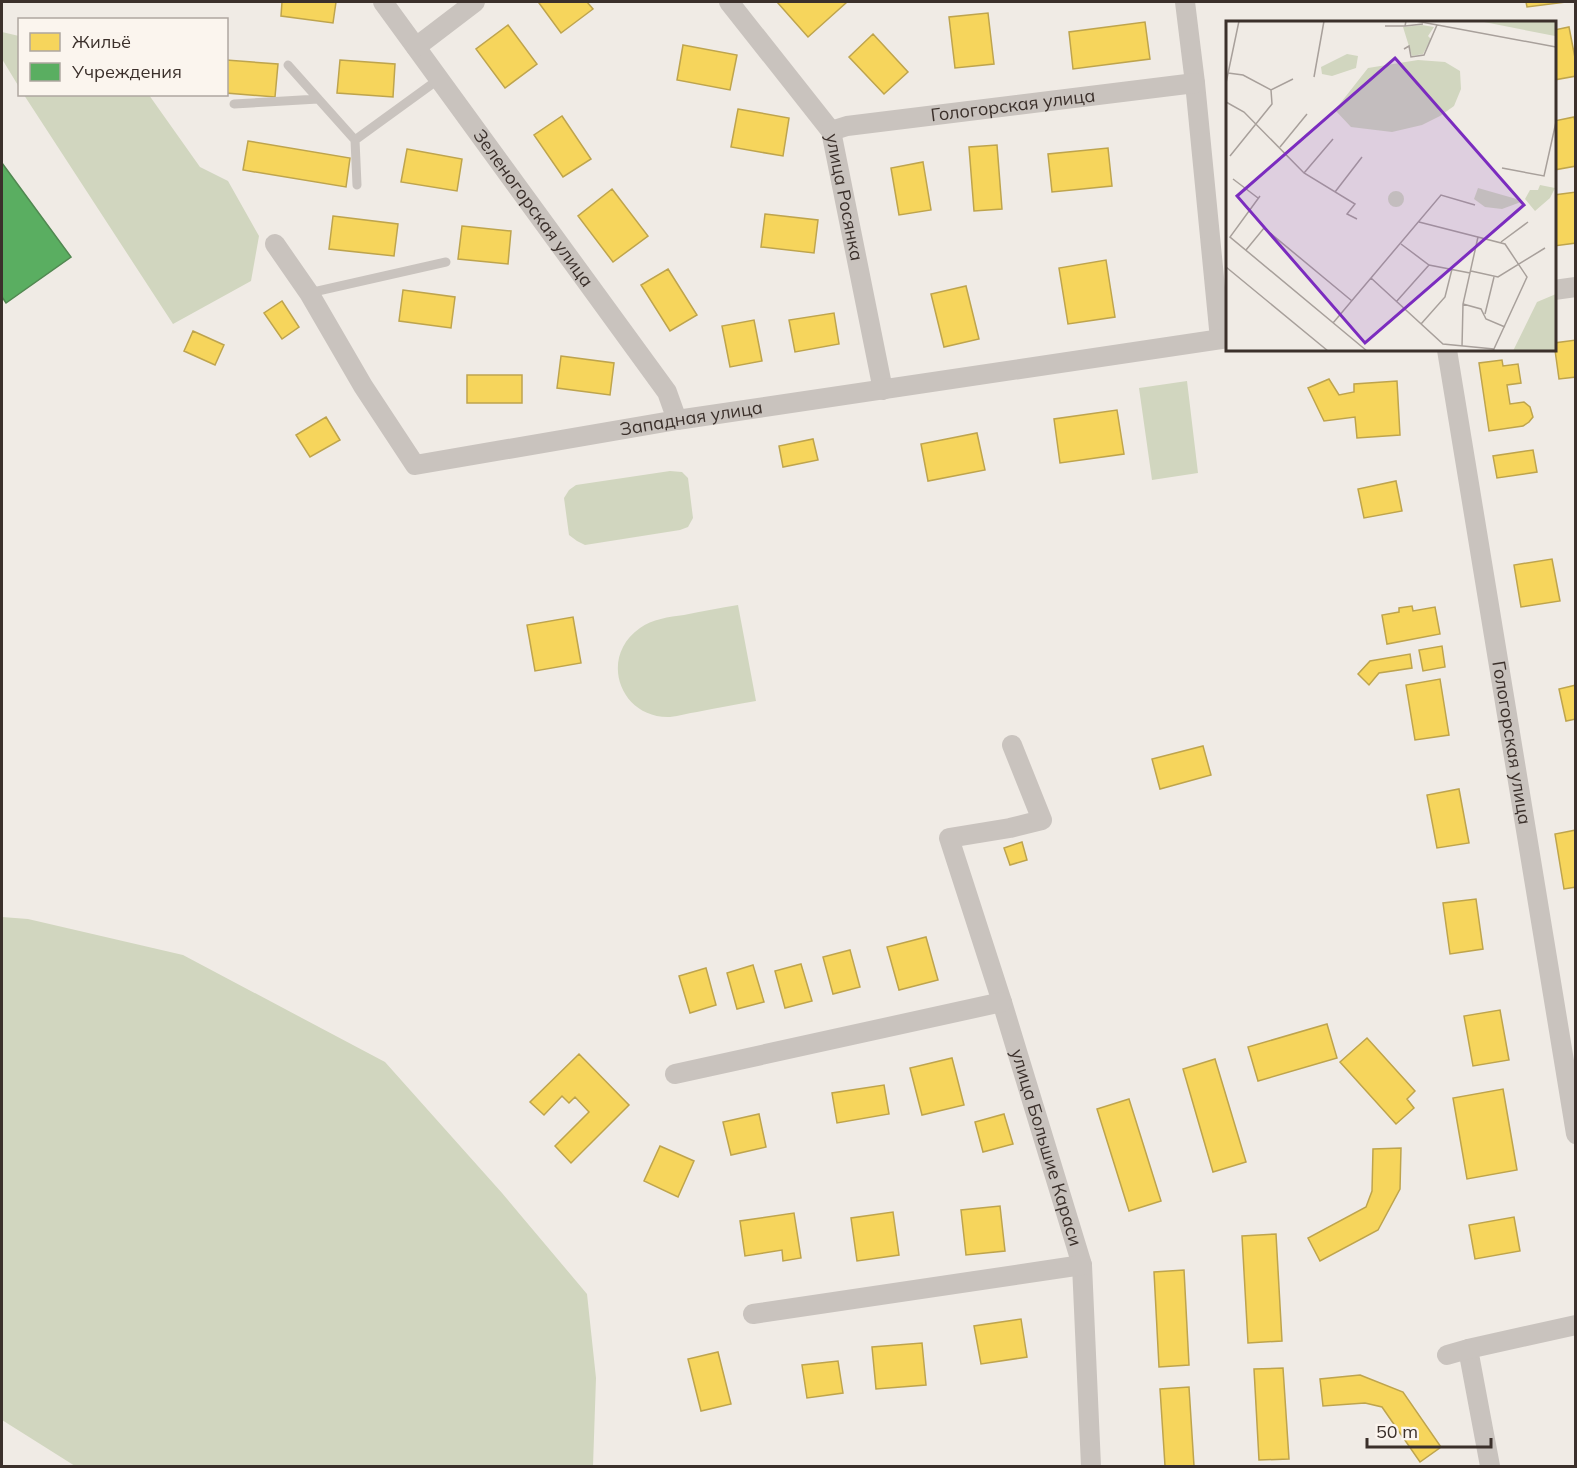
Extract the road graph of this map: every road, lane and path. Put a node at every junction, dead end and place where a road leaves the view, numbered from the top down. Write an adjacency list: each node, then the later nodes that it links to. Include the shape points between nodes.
1 (383, 2): 5 (street, Зеленогорская улица)
2 (475, 2): 5 (street)
3 (729, 2): 11 (street, улица Росянка)
4 (1185, 2): 8 (street)
5 (416, 46): 7 (street, Зеленогорская улица)
6 (288, 65): 9 (lane)
7 (439, 79): 12 (lane); 22 (street, Зеленогорская улица, via 667,392)
8 (1195, 83): 11 (street, Гологорская улица); 19 (street)
9 (318, 99): 10 (lane); 12 (lane)
10 (234, 104)
11 (831, 131): 21 (street, улица Росянка)
12 (355, 140): 13 (lane)
13 (357, 185)
14 (275, 244): 18 (street, Западная улица)
15 (446, 262): 18 (lane)
16 (1575, 287): 17 (street)
17 (1556, 290)
18 (309, 293): 22 (street, Западная улица, via 415,465)
19 (1224, 339): 21 (street, Западная улица)
20 (1447, 351): 26 (street, Гологорская улица)
21 (883, 390): 22 (street, Западная улица)
22 (677, 420)
23 (1012, 745): 24 (street, улица Большие Караси, via 1042,819 949,838)
24 (1002, 1002): 25 (street); 27 (street, улица Большие Караси)
25 (675, 1074)
26 (1575, 1134)
27 (1082, 1264): 28 (street); 32 (street, улица Большие Караси)
28 (753, 1314)
29 (1575, 1324): 30 (street)
30 (1475, 1347): 31 (street); 33 (street)
31 (1447, 1355)
32 (1091, 1467)
33 (1490, 1467)

